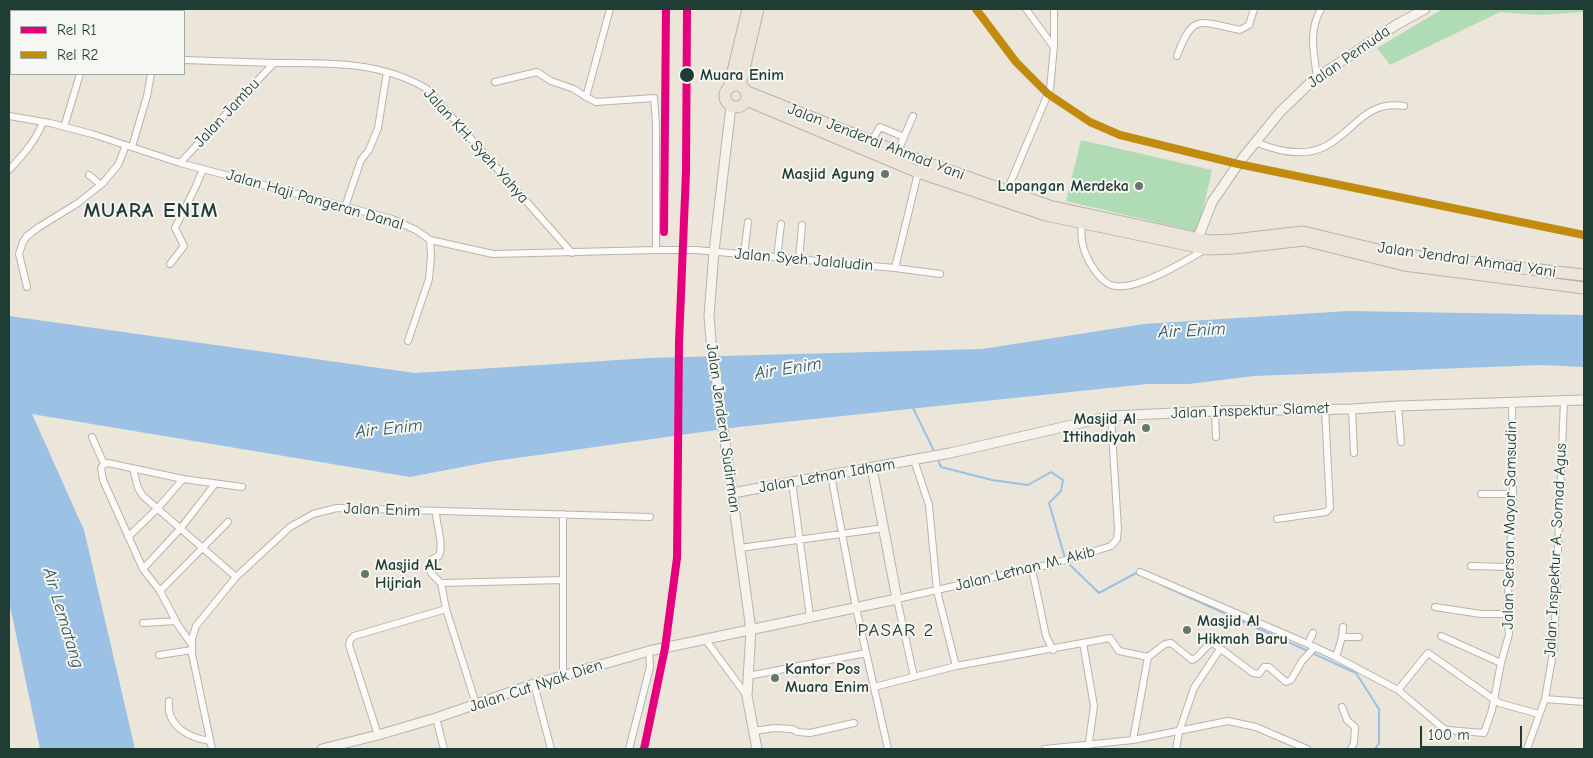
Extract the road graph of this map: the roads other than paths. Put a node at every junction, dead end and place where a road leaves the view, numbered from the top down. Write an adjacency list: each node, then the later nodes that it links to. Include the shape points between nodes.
1 (610, 9): 19 (street)
2 (748, 9): 18 (highway)
3 (758, 9): 18 (highway)
4 (1026, 9): 9 (street)
5 (1054, 9): 9 (street)
6 (1254, 9): 10 (street, via 1249,26 1240,30 1198,23 1191,27)
7 (1321, 9): 16 (street, via 1312,31)
8 (1425, 9): 16 (street, Jalan Pemuda)
9 (1054, 46): 37 (street, via 1050,89)
10 (1177, 56)
11 (185, 60): 12 (street, Jalan KH. Syeh Yahya)
12 (274, 63): 13 (street, Jalan KH. Syeh Yahya, via 334,63); 31 (street, Jalan Jambu)
13 (387, 72): 38 (street, via 378,128 359,165); 48 (street, Jalan KH. Syeh Yahya, via 412,80 427,90)
14 (80, 75): 25 (street)
15 (151, 75): 29 (street, via 148,96)
16 (1317, 78): 28 (street, Jalan Pemuda, via 1280,112)
17 (496, 82): 19 (street, via 537,72)
18 (740, 91): 20 (highway, via 742,105); 20 (highway, via 725,98); 27 (highway, Jalan Jenderal Ahmad Yani); 32 (highway, Jalan Jenderal Ahmad Yani)
19 (586, 97): 46 (street, via 596,102 654,98)
20 (732, 106): 47 (street, Jalan Jenderal Sudirman)
21 (1404, 106): 28 (street, via 1392,104 1376,108 1330,144 1316,150 1273,150)
22 (9, 116): 24 (street, Jalan Haji Pangeran Danal)
23 (913, 116): 26 (street)
24 (43, 122): 25 (street, Jalan Haji Pangeran Danal); 34 (street, via 30,147)
25 (64, 126): 29 (street, Jalan Haji Pangeran Danal)
26 (904, 137): 27 (street, via 880,127); 30 (street)
27 (872, 140): 30 (highway, Jalan Jenderal Ahmad Yani)
28 (1255, 142): 43 (street, Jalan Pemuda, via 1212,202)
29 (129, 146): 31 (street, Jalan Haji Pangeran Danal); 36 (street)
30 (898, 151): 32 (highway, Jalan Jenderal Ahmad Yani)
31 (180, 163): 33 (street, Jalan Haji Pangeran Danal)
32 (920, 166): 37 (highway, Jalan Jenderal Ahmad Yani); 53 (street, Jalan Syeh Jalaludin)
33 (202, 168): 38 (street, Jalan Haji Pangeran Danal); 52 (street, via 175,228 184,246)
34 (9, 170)
35 (88, 175): 36 (street)
36 (101, 184): 56 (street, via 27,236 19,254)
37 (1005, 195): 39 (highway, Jalan Jenderal Ahmad Yani, via 1046,215)
38 (346, 207): 44 (street, Jalan Haji Pangeran Danal, via 403,223)
39 (1083, 218): 43 (highway); 45 (highway); 45 (street, via 1080,239 1085,254 1099,275 1114,286 1129,285 1159,275)
40 (748, 222): 49 (street)
41 (781, 224): 50 (street)
42 (802, 225): 51 (street)
43 (1198, 238): 45 (highway)
44 (430, 240): 48 (street, Jalan Haji Pangeran Danal, via 493,254); 58 (street, via 429,279)
45 (1209, 245): 55 (highway, Jalan Jendral Ahmad Yani, via 1303,232 1395,254); 57 (highway, via 1234,248 1304,240 1404,265)
46 (656, 250): 47 (street, Jalan Haji Pangeran Danal); 48 (street, Jalan Haji Pangeran Danal)
47 (714, 251): 49 (street, Jalan Syeh Jalaludin); 80 (street, Jalan Jenderal Sudirman, via 709,316)
48 (572, 253)
49 (744, 255): 50 (street, Jalan Syeh Jalaludin)
50 (777, 258): 51 (street, Jalan Syeh Jalaludin)
51 (799, 260): 53 (street, Jalan Syeh Jalaludin)
52 (170, 264)
53 (895, 268): 54 (street, Jalan Syeh Jalaludin)
54 (940, 274)
55 (1584, 275)
56 (27, 287)
57 (1584, 288)
58 (408, 342)
59 (1564, 400): 60 (street, Jalan Inspektur Slamet); 61 (street, Jalan Inspektur Slamet); 141 (street, Jalan Inspektur A. Somad Agus, via 1554,646)
60 (1584, 400)
61 (1512, 402): 62 (street, Jalan Inspektur Slamet); 82 (street, Jalan Sersan Mayor Samsudin)
62 (1398, 406): 64 (street, Jalan Inspektur Slamet); 69 (street)
63 (1325, 409): 64 (street, Jalan Inspektur Slamet); 65 (street, Jalan Inspektur Slamet); 87 (street, via 1330,508 1326,512)
64 (1352, 409): 70 (street)
65 (1215, 411): 66 (street, Jalan Inspektur Slamet); 68 (street)
66 (1111, 416): 71 (street, Jalan Inspektur Slamet); 98 (street, Jalan Letnan M. Akib, via 1117,539 1112,546)
67 (92, 437): 72 (street)
68 (1216, 437)
69 (1401, 442)
70 (1354, 453)
71 (917, 459): 73 (street, Jalan Letnan Idham); 104 (street, via 930,505)
72 (104, 464): 74 (street); 92 (street, via 101,468 103,480)
73 (872, 468): 75 (street, Jalan Letnan Idham); 89 (street)
74 (132, 469): 76 (street); 83 (street, via 143,496)
75 (831, 475): 77 (street, Jalan Letnan Idham); 91 (street)
76 (183, 479): 78 (street); 83 (street)
77 (792, 482): 80 (street, Jalan Letnan Idham); 93 (street)
78 (216, 484): 79 (street); 90 (street)
79 (242, 487)
80 (733, 493): 95 (street, Jalan Jenderal Sudirman)
81 (1481, 494): 82 (street)
82 (1513, 494): 97 (street, Jalan Sersan Mayor Samsudin)
83 (157, 509): 90 (street); 92 (street)
84 (436, 512): 85 (street, Jalan Enim); 101 (street, Jalan Enim, via 338,508 313,514 290,527); 103 (street, via 441,548 438,556 432,559 430,571)
85 (563, 514): 86 (street, Jalan Enim); 102 (street)
86 (650, 517)
87 (1277, 519)
88 (228, 522): 94 (street)
89 (884, 528): 91 (street); 106 (street)
90 (180, 529): 94 (street); 99 (street)
91 (843, 534): 93 (street); 108 (street)
92 (128, 537): 99 (street)
93 (800, 540): 95 (street); 111 (street)
94 (202, 548): 101 (street); 105 (street)
95 (740, 548): 115 (street, Jalan Jenderal Sudirman)
96 (1471, 566): 97 (street)
97 (1509, 567): 110 (street, Jalan Sersan Mayor Samsudin)
98 (1032, 569): 104 (street, Jalan Letnan M. Akib); 126 (street, via 1046,636)
99 (143, 570): 105 (street)
100 (1140, 572): 122 (street)
101 (236, 577): 123 (street, Jalan Enim, via 196,626)
102 (563, 580): 103 (street); 134 (street)
103 (441, 583): 109 (street)
104 (937, 590): 106 (street, Jalan Letnan M. Akib); 133 (street)
105 (160, 591): 112 (street)
106 (896, 599): 108 (street, Jalan Cut Nyak Dien); 136 (street)
107 (1435, 607): 110 (street, via 1481,614)
108 (856, 608): 111 (street, Jalan Cut Nyak Dien); 128 (street)
109 (446, 609): 145 (street); 152 (street, via 354,636 350,640)
110 (1507, 614): 132 (street, Jalan Sersan Mayor Samsudin, via 1510,634)
111 (810, 617): 115 (street, Jalan Cut Nyak Dien)
112 (176, 621): 113 (street); 123 (street)
113 (143, 622)
114 (1343, 627): 118 (street)
115 (751, 630): 120 (street, Jalan Cut Nyak Dien); 135 (street, Jalan Jenderal Sudirman)
116 (1312, 633): 122 (street)
117 (1441, 636): 132 (street)
118 (1342, 637): 119 (street); 130 (street)
119 (1359, 637)
120 (705, 639): 127 (street, Jalan Cut Nyak Dien); 140 (street)
121 (1083, 643): 126 (street); 131 (street, via 1110,638 1119,651); 155 (street, via 1094,706)
122 (1308, 644): 124 (street)
123 (192, 647): 129 (street); 154 (street)
124 (1314, 648): 125 (street, via 1286,682 1266,666 1259,674 1253,673); 130 (street)
125 (1220, 649): 131 (street, via 1211,643 1192,660 1168,643); 151 (street, via 1196,683)
126 (1053, 650): 133 (street)
127 (649, 651): 134 (street, Jalan Cut Nyak Dien); 161 (street, via 650,667)
128 (866, 653): 135 (street); 138 (street)
129 (160, 655)
130 (1336, 657): 139 (street)
131 (1148, 658): 153 (street)
132 (1501, 663): 142 (street, Jalan Sersan Mayor Samsudin)
133 (956, 666): 136 (street)
134 (563, 676): 137 (street, Jalan Cut Nyak Dien)
135 (748, 676): 140 (street, Jalan Jenderal Sudirman)
136 (914, 677): 138 (street)
137 (534, 684): 145 (street, Jalan Cut Nyak Dien); 160 (street)
138 (874, 687): 163 (street)
139 (1398, 690): 142 (street, via 1428,653); 142 (street, Jalan Sersan Mayor Samsudin, via 1448,730 1485,731)
140 (747, 696): 150 (street, Jalan Jenderal Sudirman)
141 (1545, 699): 144 (street); 147 (street, Jalan Inspektur A. Somad Agus)
142 (1494, 700): 147 (street)
143 (169, 701): 154 (street, via 170,716 177,726 196,738)
144 (1584, 702)
145 (476, 704): 148 (street, Jalan Cut Nyak Dien)
146 (1342, 707): 167 (street, via 1347,720 1356,727)
147 (1540, 714): 168 (street, Jalan Inspektur A. Somad Agus)
148 (436, 718): 152 (street, Jalan Cut Nyak Dien); 159 (street)
149 (854, 723): 150 (street, via 810,733 775,728)
150 (753, 731): 162 (street, Jalan Jenderal Sudirman)
151 (1179, 732): 153 (street); 165 (street); 166 (street, via 1228,722 1256,727)
152 (378, 735): 158 (street, Jalan Cut Nyak Dien)
153 (1133, 740): 155 (street)
154 (210, 741): 157 (street)
155 (1089, 747): 156 (street)
156 (1064, 748): 164 (street)
157 (212, 749)
158 (322, 749)
159 (444, 749)
160 (551, 749)
161 (629, 749)
162 (757, 749)
163 (888, 749)
164 (1045, 749)
165 (1176, 749)
166 (1307, 749)
167 (1352, 749)
168 (1527, 749)

